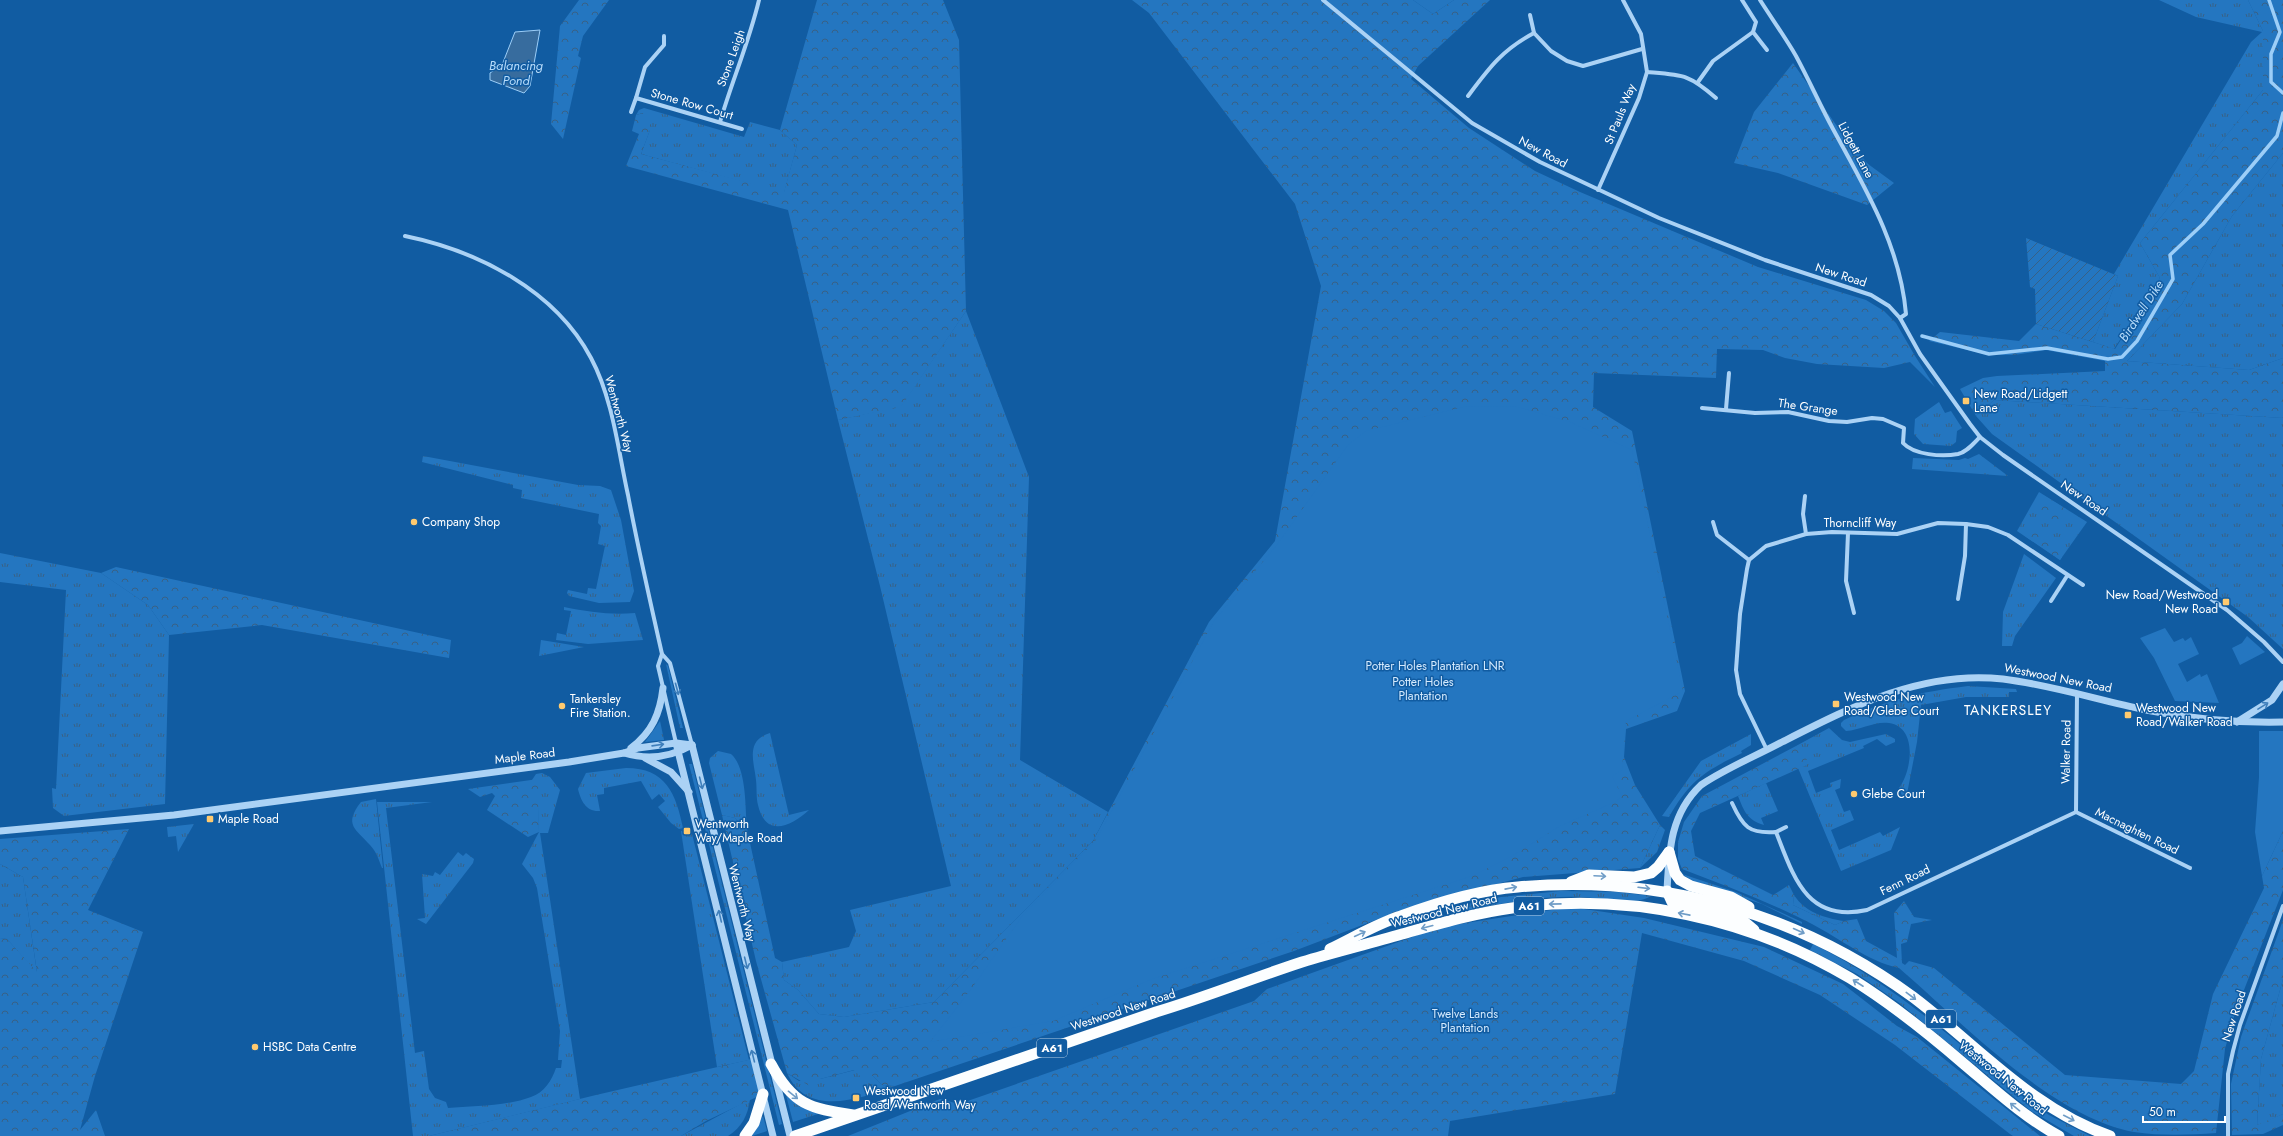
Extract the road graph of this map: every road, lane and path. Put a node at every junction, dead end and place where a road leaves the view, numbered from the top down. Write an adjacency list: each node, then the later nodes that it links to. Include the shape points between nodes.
1 (759, 0): 18 (street, Stone Leigh)
2 (1323, 0): 20 (street, New Road, via 1472,123)
3 (1623, 0): 10 (street, St Pauls Way, via 1641,34)
4 (1742, 0): 7 (street, via 1756,22)
5 (1760, 0): 22 (street, Lidgett Lane, via 1796,55 1874,204 1897,260 1906,314)
6 (1530, 15): 8 (street)
7 (1753, 32): 11 (street); 13 (street, via 1713,61)
8 (1534, 33): 10 (street, via 1551,51 1567,61 1583,66); 14 (street, via 1514,44 1491,65)
9 (664, 36): 15 (street, Stone Row Court, via 664,45 645,67)
10 (1642, 49): 12 (street, St Pauls Way)
11 (1767, 50)
12 (1647, 72): 13 (street, via 1677,74); 20 (street, St Pauls Way, via 1639,98)
13 (1698, 82): 16 (street)
14 (1468, 96)
15 (636, 98): 17 (street, Stone Row Court); 18 (street, Stone Row Court)
16 (1716, 98)
17 (631, 112)
18 (720, 122): 19 (street, Stone Row Court)
19 (742, 129)
20 (1598, 190): 22 (street, New Road, via 1659,218 1765,260 1871,295)
21 (405, 236): 38 (street, Wentworth Way, via 437,244 484,262 515,278 570,328 591,358 605,394)
22 (1900, 318): 26 (street, New Road, via 1920,354)
23 (1729, 373): 25 (street)
24 (1702, 408): 25 (street, The Grange)
25 (1726, 409): 26 (street, The Grange, via 1755,413 1788,412 1829,421 1884,419 1904,428 1903,443 1909,450 1919,453 1958,454)
26 (1980, 437): 39 (street, New Road, via 2227,610)
27 (1805, 496): 31 (street, via 1803,514)
28 (1713, 522): 32 (street, via 1717,535)
29 (1966, 524): 30 (street, Thorncliff Way, via 1938,523 1897,534); 33 (street, Thorncliff Way, via 1988,527 2008,535); 35 (street, via 1965,556)
30 (1848, 533): 31 (street, Thorncliff Way); 37 (street, via 1846,581)
31 (1806, 534): 32 (street, Thorncliff Way, via 1766,546)
32 (1749, 560): 47 (street, via 1739,621 1737,682 1744,705)
33 (2067, 576): 34 (street, Thorncliff Way); 36 (street)
34 (2083, 585)
35 (1958, 599)
36 (2050, 601)
37 (1854, 613)
38 (662, 654): 41 (street, Wentworth Way, via 658,666); 46 (street, Wentworth Way, one-way to 46, via 670,663)
39 (2283, 662)
40 (2283, 684): 43 (street, one-way to 40, via 2272,700)
41 (662, 688): 45 (street, Wentworth Way); 48 (street, via 658,715 653,725 646,735)
42 (2077, 693): 43 (street, Westwood New Road, via 2147,710); 47 (street, Westwood New Road, via 2001,679 1944,680 1913,685 1848,709); 53 (street, Walker Road)
43 (2237, 722): 44 (street, Westwood New Road)
44 (2283, 722)
45 (676, 742): 46 (street, Maple Road); 48 (street, Maple Road, one-way to 45); 49 (street, Wentworth Way)
46 (692, 745): 49 (street, Maple Road); 66 (street, Wentworth Way, one-way to 66)
47 (1767, 750): 57 (street, Westwood New Road, via 1710,780 1694,792 1679,813)
48 (624, 753): 50 (street, Maple Road); 55 (street, Maple Road, via 174,815)
49 (679, 753): 50 (street, Maple Road); 51 (street, Wentworth Way)
50 (645, 758): 51 (street, via 671,772)
51 (690, 793): 67 (street, Wentworth Way, one-way to 51)
52 (1732, 803): 56 (street, via 1745,826 1760,833)
53 (2076, 812): 56 (street, Fenn Road, via 1867,910 1846,913 1821,907 1806,895 1800,888); 58 (street, Macnaghten Road)
54 (1786, 827): 56 (street)
55 (0, 831)
56 (1776, 832)
57 (1669, 852): 59 (highway, one-way to 57, via 1590,875 1634,877 1651,873); 60 (street, Westwood New Road); 63 (highway, via 1675,873 1680,880 1691,886 1731,897)
58 (2190, 868)
59 (1563, 885): 60 (highway, Westwood New Road / A61, one-way to 60, via 1598,885); 65 (highway, Westwood New Road / A61, one-way to 59, via 1398,917 1436,904 1516,887)
60 (1667, 891): 62 (highway, via 1661,901); 63 (highway, Westwood New Road / A61); 64 (highway, via 1672,902 1742,920)
61 (2283, 906): 75 (street, New Road, via 2233,1051 2228,1074)
62 (1651, 908): 64 (highway, Westwood New Road / A61, one-way to 62, via 1703,918); 65 (highway, Westwood New Road / A61, one-way to 65, via 1573,904 1510,908 1423,928)
63 (1763, 916): 74 (highway, Westwood New Road / A61, one-way to 74, via 1836,948 1874,970 1929,1010 2045,1105 2083,1126)
64 (1762, 936): 73 (highway, Westwood New Road / A61, one-way to 64, via 2017,1109 1920,1027 1886,1002 1829,967)
65 (1300, 963): 68 (highway, Westwood New Road / A61)
66 (771, 1064): 68 (highway, one-way to 68, via 781,1083 796,1099 818,1109); 71 (street, Wentworth Way)
67 (763, 1094): 69 (highway, via 754,1123); 70 (street, Wentworth Way)
68 (856, 1115): 72 (highway, Westwood New Road / A61)
69 (745, 1136)
70 (773, 1136)
71 (790, 1136)
72 (795, 1136)
73 (2059, 1136)
74 (2110, 1136)
75 (2228, 1136)

